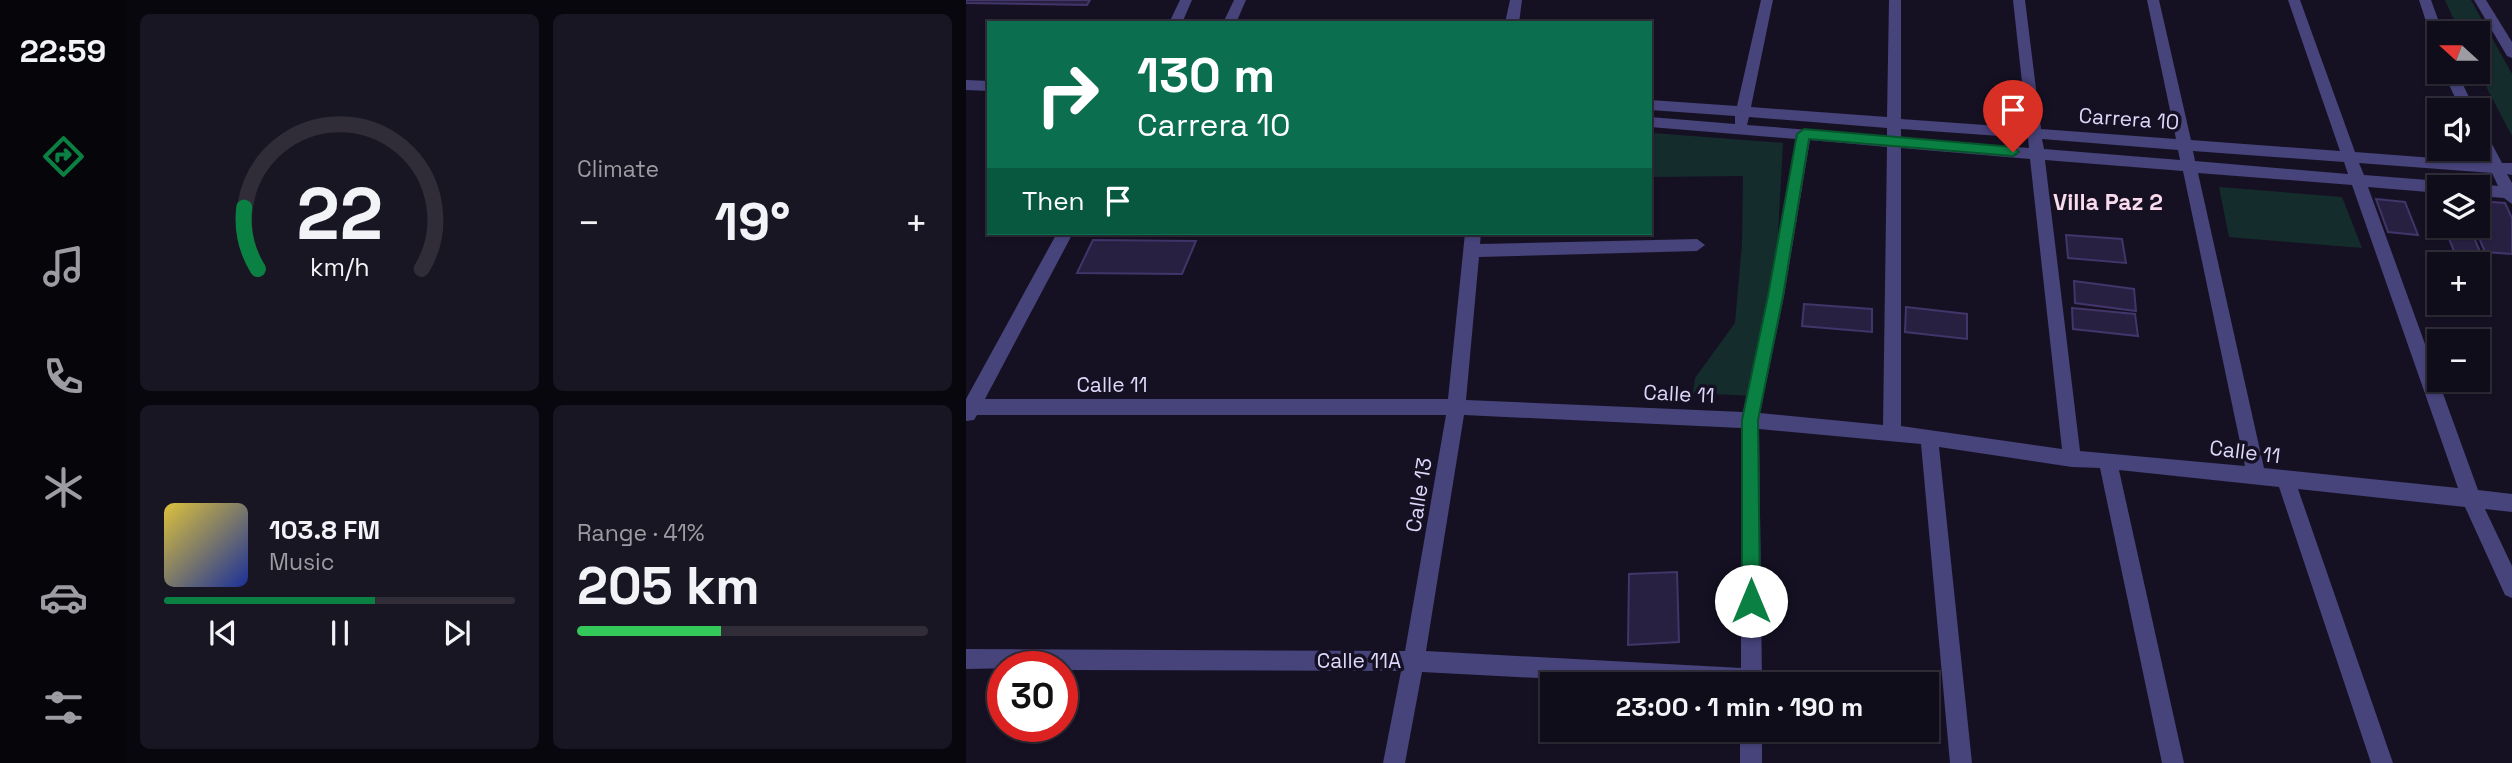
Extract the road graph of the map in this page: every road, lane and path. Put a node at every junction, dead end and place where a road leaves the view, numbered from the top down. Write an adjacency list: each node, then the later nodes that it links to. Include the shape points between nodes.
1 (1186, 0): 11 (street)
2 (1240, 0): 12 (street)
3 (1516, 0): 13 (street)
4 (1767, 0): 19 (street)
5 (1895, 0): 21 (street)
6 (2019, 0): 23 (street)
7 (2153, 0): 26 (street)
8 (2294, 0): 28 (street)
9 (2425, 0): 14 (street)
10 (2480, 0): 15 (street)
11 (1176, 21)
12 (1230, 21)
13 (1512, 21)
14 (2432, 21)
15 (2512, 52)
16 (966, 85): 17 (street)
17 (987, 86)
18 (1652, 105): 19 (street, Carrera 10)
19 (1743, 111): 21 (street, Carrera 10); 22 (street)
20 (1652, 122): 22 (street, Carrera 10)
21 (1894, 122): 23 (street, Carrera 10); 25 (street)
22 (1739, 128): 24 (street, Carrera 10)
23 (2034, 133): 26 (street, Carrera 10); 27 (street)
24 (1804, 134): 25 (street, Carrera 10); 42 (street)
25 (1894, 142): 27 (street, Carrera 10); 43 (street)
26 (2184, 144): 28 (street, Carrera 10); 30 (street)
27 (2036, 153): 30 (street, Carrera 10); 45 (street)
28 (2350, 157): 31 (street, Carrera 10); 33 (street)
29 (2490, 157): 31 (street)
30 (2189, 166): 33 (street, Carrera 10); 47 (street)
31 (2495, 168): 32 (street, Carrera 10); 36 (street)
32 (2512, 169)
33 (2359, 180): 34 (street, Carrera 10); 49 (street)
34 (2427, 186)
35 (2490, 192): 36 (street)
36 (2511, 195)
37 (1064, 235): 41 (street)
38 (1471, 242): 39 (street); 40 (street, Calle 13)
39 (1698, 245)
40 (1456, 407): 41 (street, Calle 11); 42 (street, Calle 11); 53 (street, Calle 13)
41 (968, 411)
42 (1750, 420): 43 (street, Calle 11); 55 (street)
43 (1892, 435): 44 (street, Calle 11)
44 (1929, 437): 45 (street, Calle 11); 59 (street)
45 (2071, 459): 46 (street, Calle 11)
46 (2108, 460): 47 (street, Calle 11); 60 (street)
47 (2256, 476): 48 (street, Calle 11)
48 (2286, 480): 49 (street, Calle 11); 61 (street)
49 (2472, 501): 50 (street, Calle 11); 51 (street)
50 (2512, 503)
51 (2512, 588)
52 (966, 659): 53 (street, Calle 11A)
53 (1414, 661): 54 (street, Calle 11A); 57 (street, Calle 13)
54 (1591, 672)
55 (1752, 672)
56 (1751, 742): 58 (street)
57 (1394, 763)
58 (1751, 763)
59 (1961, 763)
60 (2173, 763)
61 (2382, 763)

